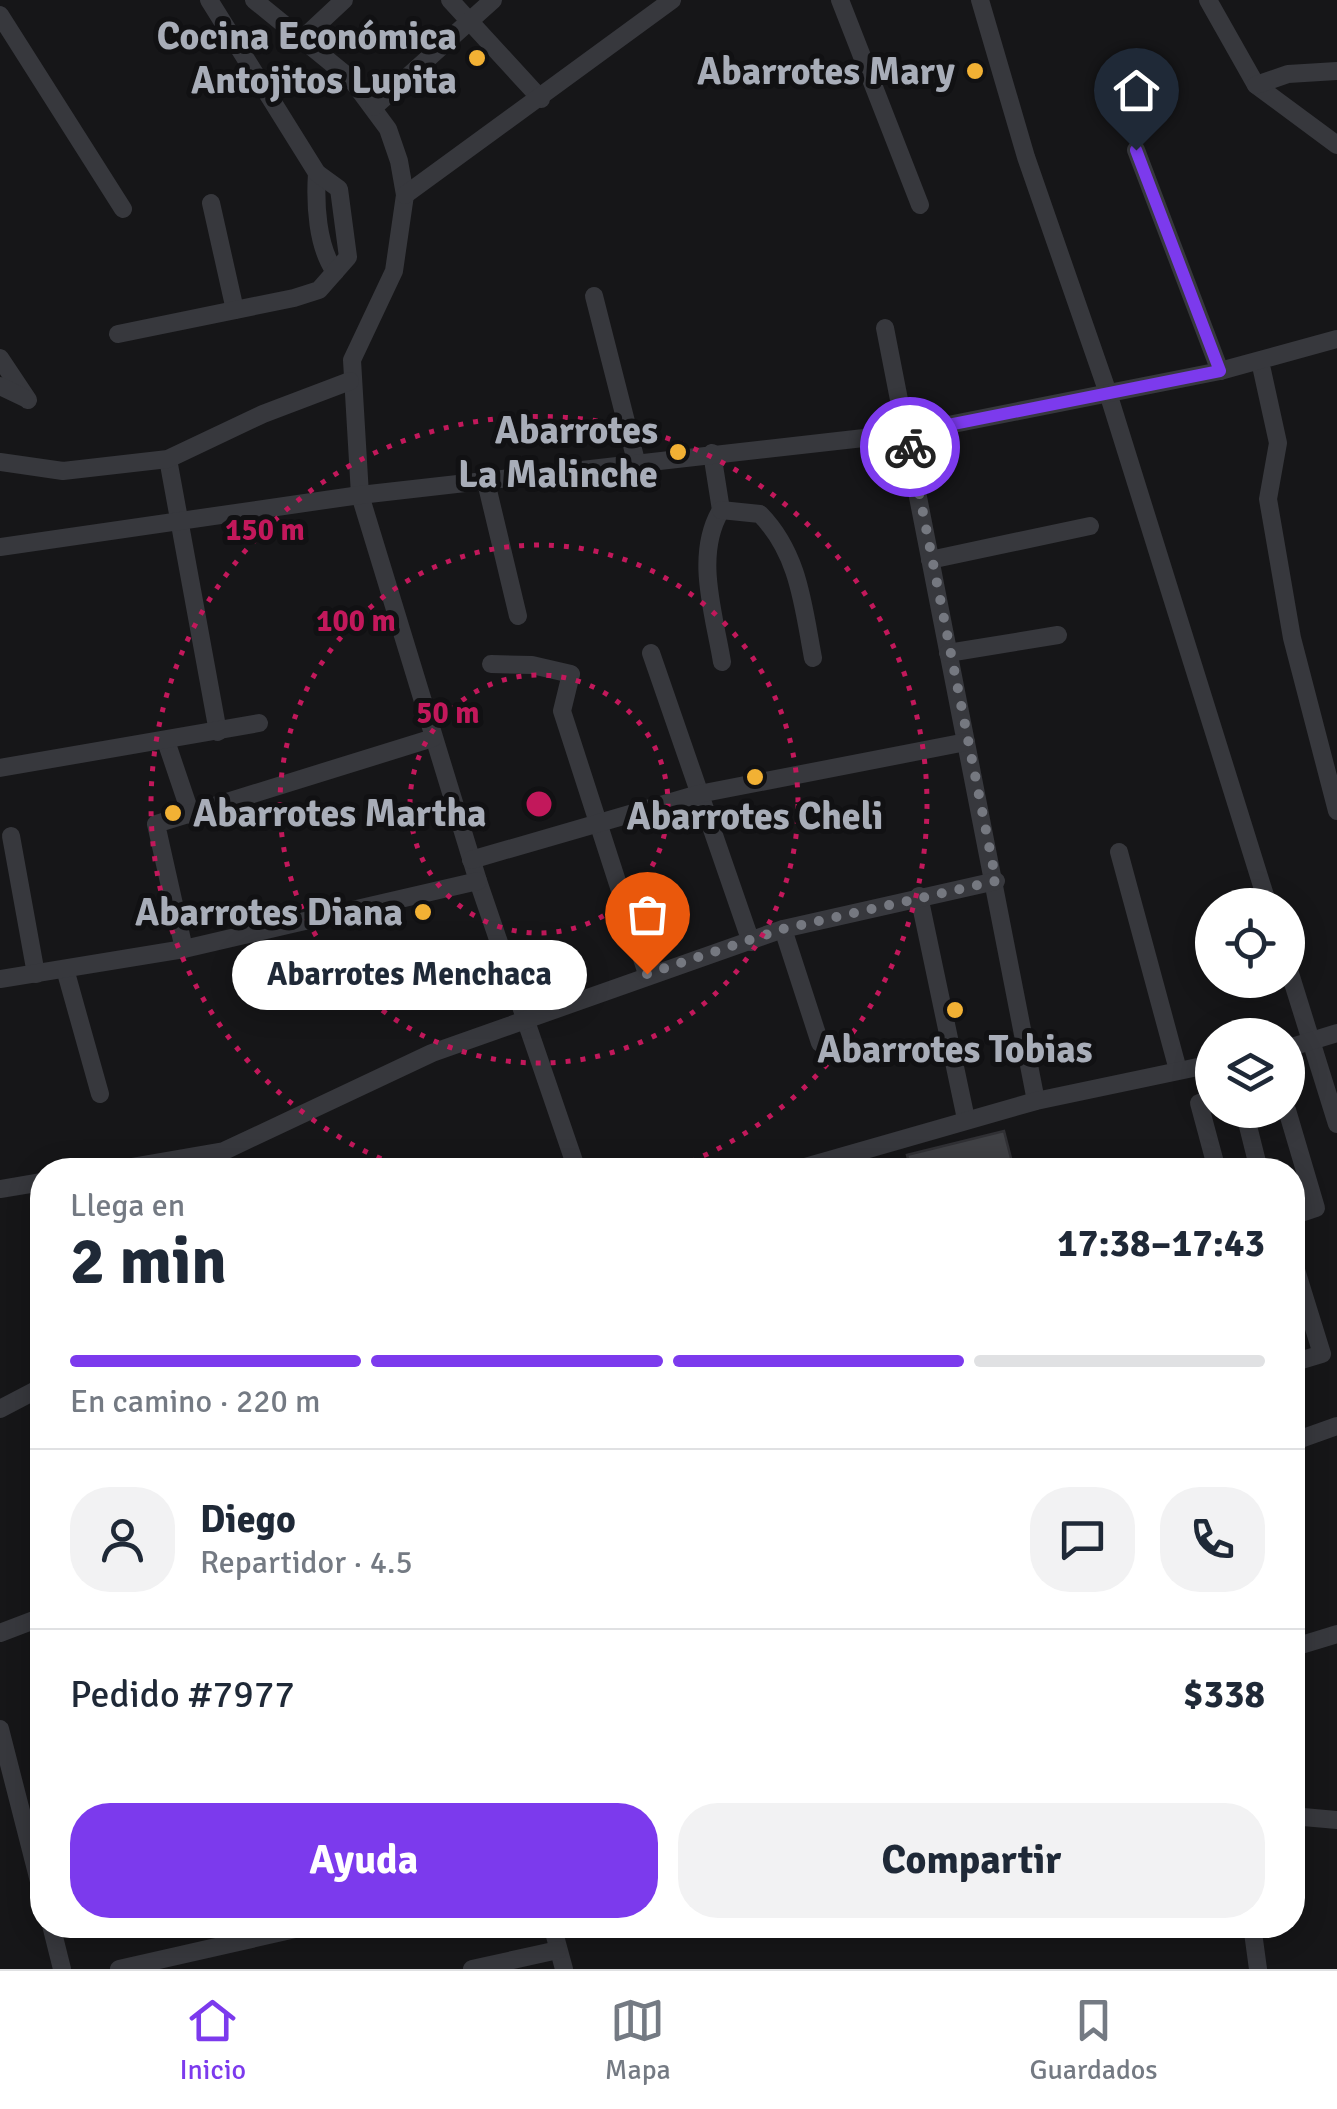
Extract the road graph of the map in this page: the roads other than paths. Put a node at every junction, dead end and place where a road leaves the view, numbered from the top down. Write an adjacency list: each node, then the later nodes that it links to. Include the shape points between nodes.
1 (209, 0): 24 (street, via 317,173 326,258 336,272 319,290)
2 (254, 0): 12 (street)
3 (344, 0): 12 (street)
4 (450, 0): 11 (street)
5 (492, 0): 11 (street)
6 (672, 0): 15 (street)
7 (980, 0): 33 (street)
8 (1208, 0): 14 (street)
9 (844, 1): 21 (street)
10 (0, 15): 22 (street)
11 (470, 21): 15 (street); 16 (street)
12 (300, 42): 16 (street, via 351,79)
13 (1337, 71): 14 (street, via 1288,74)
14 (1256, 85): 17 (street)
15 (541, 99): 19 (street)
16 (374, 107): 19 (street, via 388,129)
17 (1337, 145)
18 (1136, 150): 30 (street)
19 (405, 196): 31 (street, via 394,271 352,360)
20 (211, 203): 24 (street)
21 (920, 204)
22 (123, 209)
23 (594, 296): 37 (street)
24 (235, 310): 26 (street)
25 (885, 328): 34 (street)
26 (118, 334)
27 (1337, 339): 29 (street)
28 (0, 358): 32 (street, via 28,400)
29 (1260, 360): 30 (street); 60 (street, via 1278,443 1268,499 1289,621)
30 (1220, 371): 33 (street)
31 (350, 381): 36 (street); 40 (street)
32 (0, 386)
33 (1108, 393): 34 (street); 68 (street)
34 (908, 433): 35 (street); 45 (street)
35 (712, 453): 37 (street); 41 (street)
36 (168, 459): 38 (street, via 63,471); 42 (street)
37 (636, 461): 39 (street)
38 (0, 462)
39 (486, 482): 40 (street); 46 (street)
40 (360, 495): 42 (street); 55 (street)
41 (722, 510): 50 (street, via 760,514 776,531 796,568); 51 (street, via 709,530 706,560)
42 (177, 520): 44 (street); 54 (street)
43 (1090, 526): 45 (street)
44 (0, 547)
45 (930, 560): 48 (street)
46 (518, 616)
47 (1058, 635): 48 (street)
48 (948, 652): 57 (street)
49 (652, 653): 59 (street)
50 (813, 658)
51 (722, 662)
52 (491, 664): 62 (street, via 571,674 562,711)
53 (259, 723): 54 (street)
54 (218, 732): 56 (street)
55 (433, 738): 61 (street); 65 (street)
56 (166, 742): 58 (street); 61 (street)
57 (966, 742): 59 (street); 67 (street)
58 (0, 768)
59 (699, 794): 62 (street); 71 (street)
60 (1337, 811)
61 (191, 816): 72 (street, via 156,824)
62 (598, 822): 65 (street); 75 (street)
63 (11, 836): 74 (street)
64 (1119, 852): 84 (street)
65 (471, 860): 66 (street)
66 (478, 881): 72 (street); 78 (street)
67 (996, 881): 69 (street); 86 (street)
68 (1263, 888)
69 (919, 896): 70 (street); 87 (street)
70 (783, 929): 71 (street); 81 (street)
71 (751, 942): 75 (street)
72 (184, 948): 73 (street)
73 (65, 969): 74 (street); 85 (street)
74 (36, 974): 76 (street)
75 (647, 974): 78 (street)
76 (0, 979)
77 (1297, 998): 80 (street)
78 (524, 1018): 92 (street, via 432,1052); 95 (street)
79 (1337, 1033): 80 (street)
80 (1311, 1042): 82 (street); 88 (street)
81 (820, 1043)
82 (1305, 1044)
83 (1195, 1067): 84 (street)
84 (1178, 1070): 86 (street)
85 (100, 1094)
86 (1036, 1101): 87 (street)
87 (966, 1119): 96 (street)
88 (1337, 1124)
89 (1206, 1128): 97 (street)
90 (1248, 1128): 98 (street)
91 (1293, 1128): 99 (street)
92 (224, 1152): 93 (street); 94 (street)
93 (187, 1158)
94 (226, 1158)
95 (573, 1158)
96 (835, 1158)
97 (1214, 1158)
98 (1256, 1158)
99 (1302, 1158)
100 (1305, 1170): 103 (street, via 1316,1208)
101 (30, 1184): 102 (street)
102 (0, 1190)
103 (1305, 1212)
104 (1305, 1289): 105 (street)
105 (1330, 1351): 106 (street)
106 (1305, 1359)
107 (30, 1393): 108 (street)
108 (0, 1409)
109 (1337, 1426): 110 (street)
110 (1305, 1437)
111 (30, 1622): 112 (street)
112 (0, 1633)
113 (1337, 1634): 114 (street)
114 (1305, 1644)
115 (0, 1729): 118 (street)
116 (1305, 1817): 117 (street)
117 (1337, 1820)
118 (30, 1845)
119 (54, 1938): 124 (street)
120 (256, 1938): 125 (street)
121 (555, 1938): 123 (street)
122 (1254, 1938): 128 (street)
123 (558, 1950): 126 (street); 127 (street)
124 (62, 1969)
125 (120, 1969)
126 (472, 1969)
127 (564, 1969)
128 (1258, 1969)

